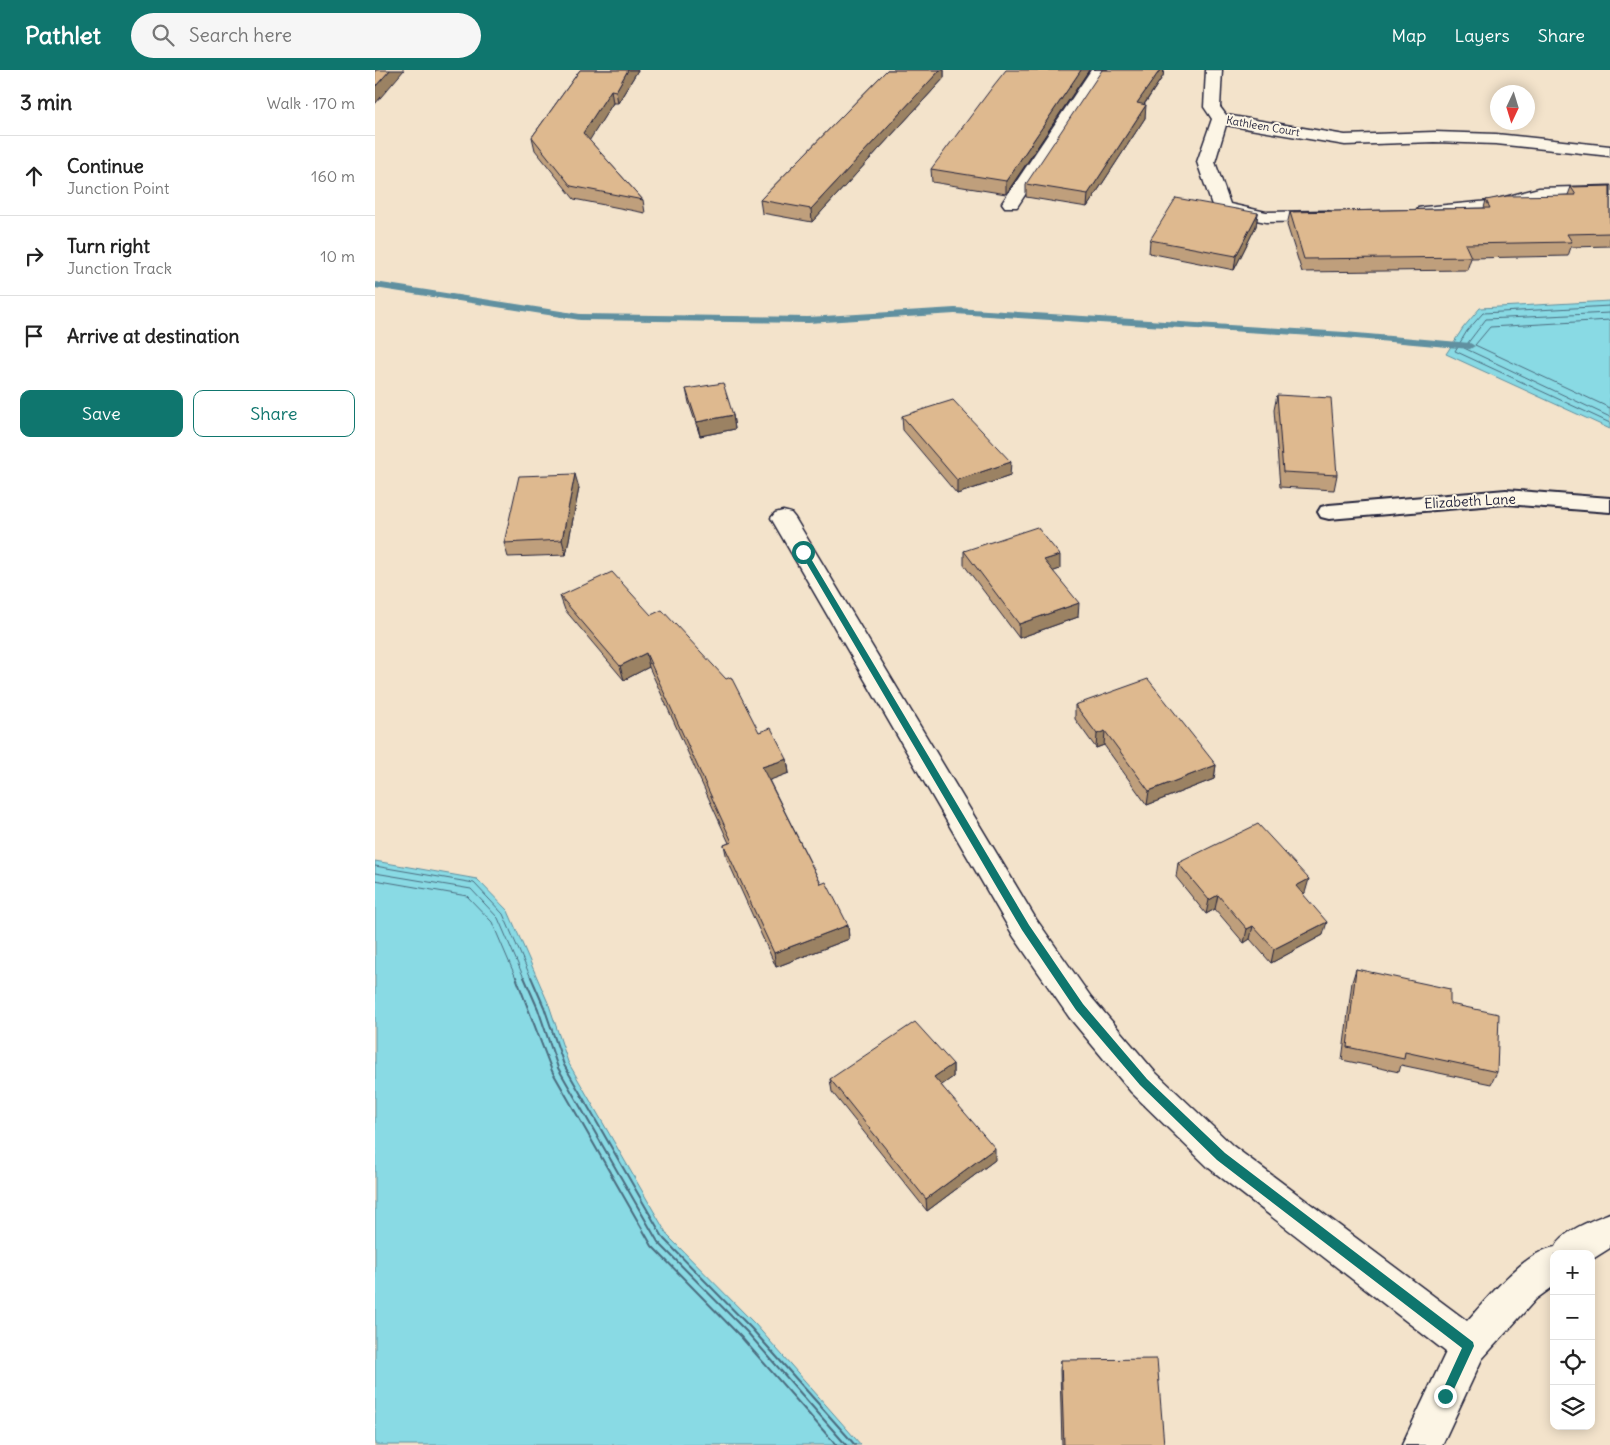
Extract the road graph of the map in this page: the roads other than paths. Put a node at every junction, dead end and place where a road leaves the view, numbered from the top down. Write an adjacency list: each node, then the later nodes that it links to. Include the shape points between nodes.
1 (1099, 70): 6 (street)
2 (1214, 70): 3 (street, via 1212,107)
3 (1220, 119): 4 (street, Kathleen Court, via 1345,140 1496,139); 8 (street, Kathleen Court, via 1205,162 1222,208 1266,216)
4 (1610, 151)
5 (1610, 192): 7 (street, via 1539,193 1491,206)
6 (1011, 203)
7 (1407, 213)
8 (1344, 216)
9 (1610, 505): 10 (lane, Elizabeth Lane, via 1506,497)
10 (1329, 512)
11 (783, 518): 15 (street, via 1025,928 1079,1007 1143,1082 1221,1157)
12 (1610, 1230): 13 (street)
13 (1575, 1250)
14 (1550, 1267): 15 (street, via 1523,1286)
15 (1469, 1346): 16 (street)
16 (1422, 1445)

